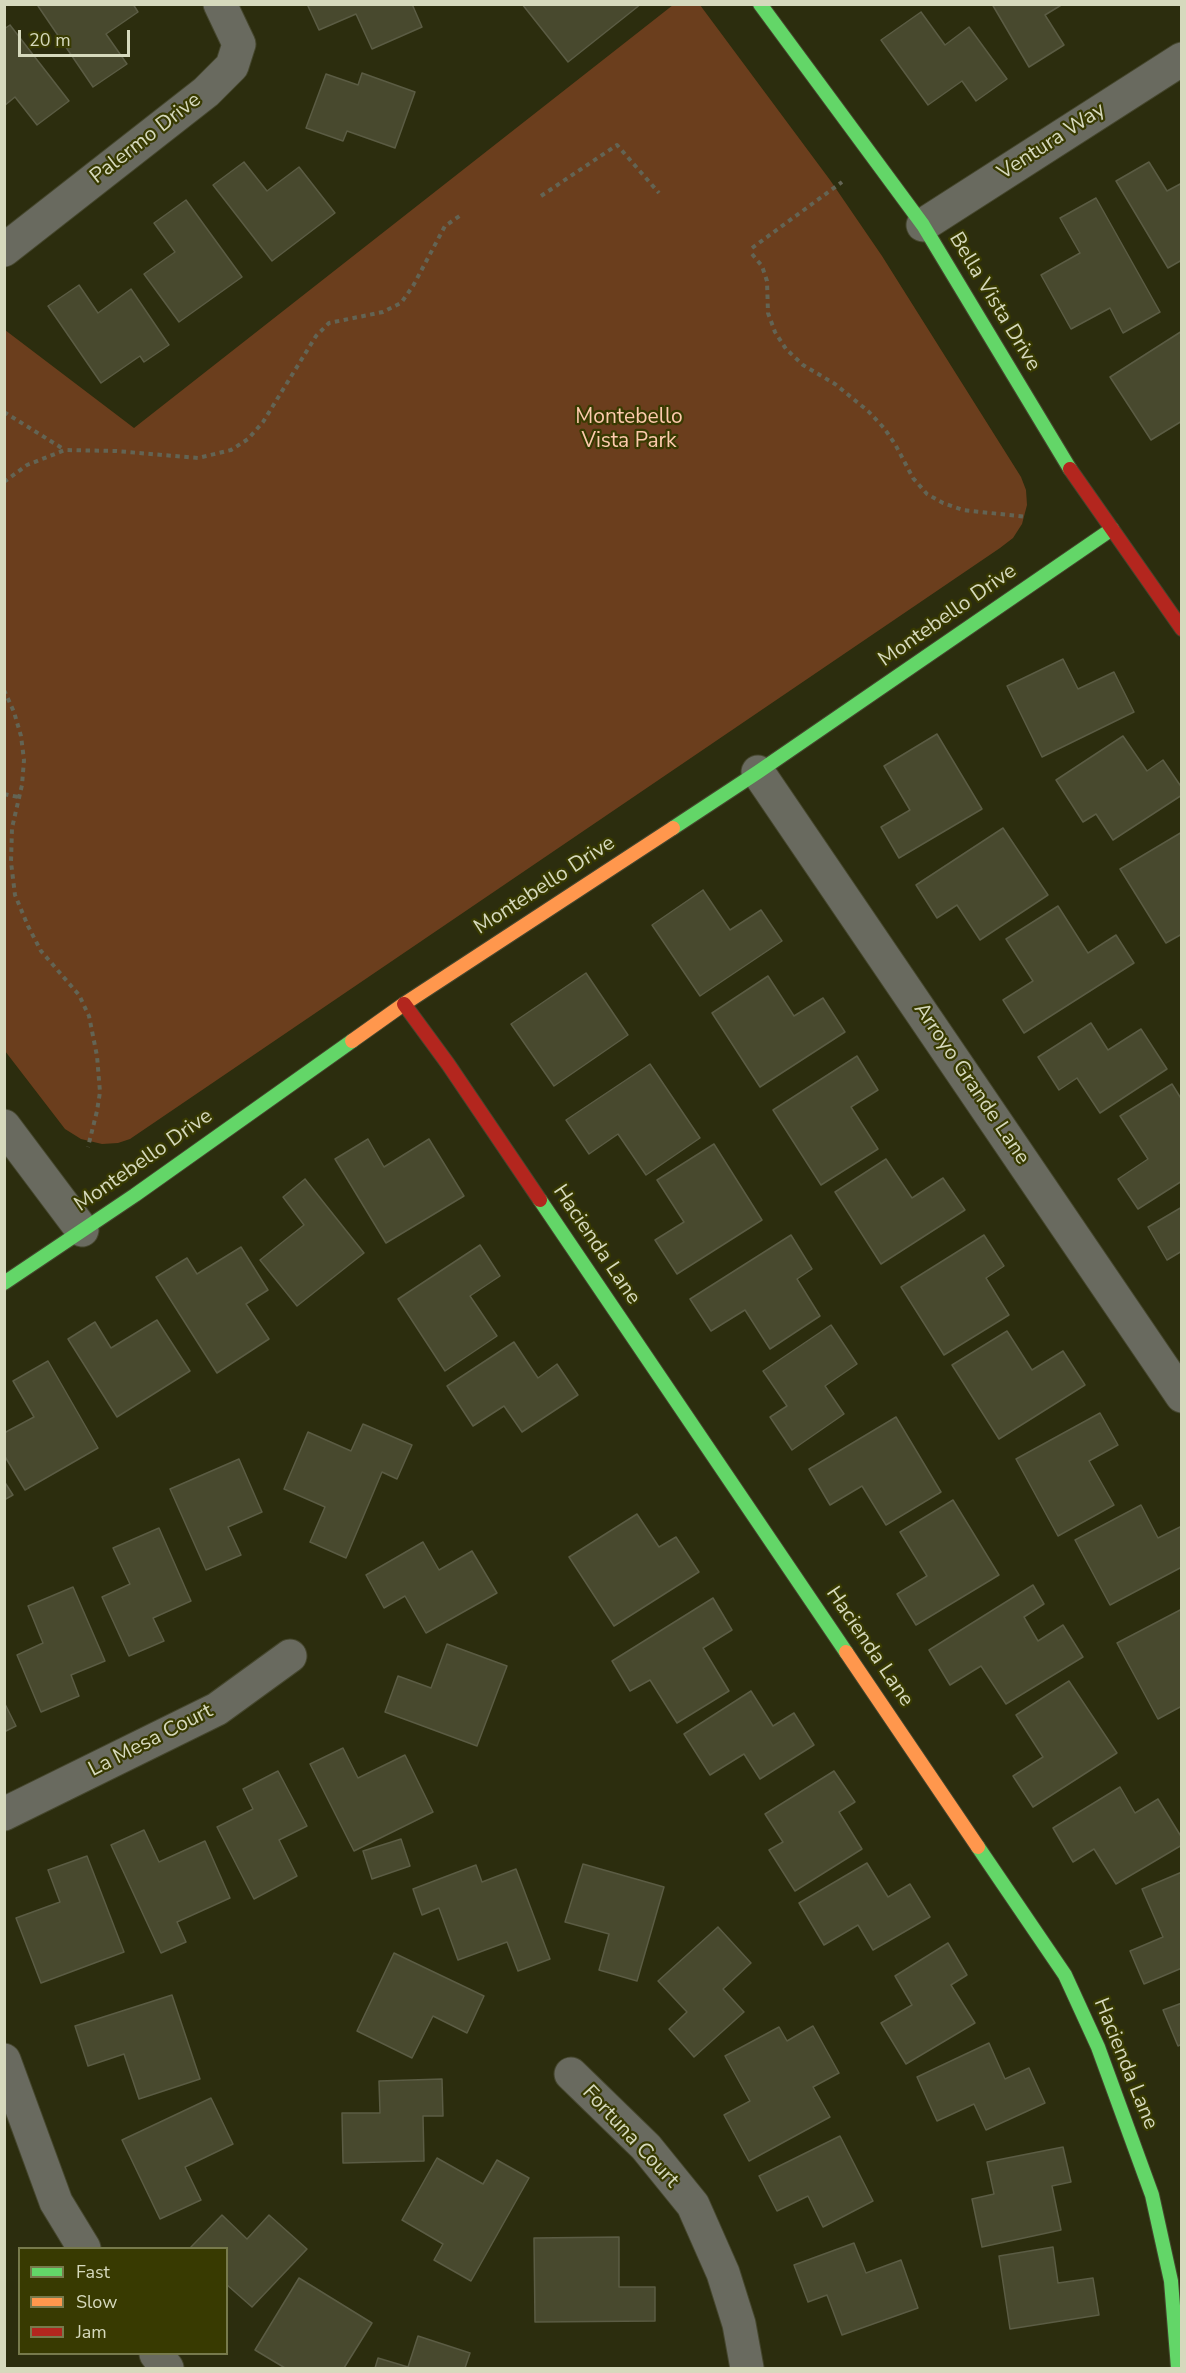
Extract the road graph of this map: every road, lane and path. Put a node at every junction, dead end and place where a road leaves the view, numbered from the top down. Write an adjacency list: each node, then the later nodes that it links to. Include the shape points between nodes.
1 (220, 4): 10 (street, Palermo Drive, via 239,44 232,66 206,92)
2 (760, 4): 8 (street, Bella Vista Drive)
3 (1182, 59): 8 (street, Ventura Way)
4 (842, 182): 9 (path)
5 (659, 193): 6 (path, via 617,145)
6 (541, 196)
7 (461, 215): 13 (path, via 445,226 401,303 383,312 329,323 316,336 263,422 231,450 198,458)
8 (923, 225): 16 (street, Bella Vista Drive, via 1078,482)
9 (752, 248)
10 (4, 250)
11 (752, 255): 15 (path, via 762,266 767,281 768,313 786,349 868,411 884,428 927,494 963,510)
12 (4, 412): 13 (path)
13 (65, 450): 14 (path, via 27,465)
14 (4, 482)
15 (1027, 517)
16 (1112, 529): 17 (street, Bella Vista Drive); 19 (street, Montebello Drive)
17 (1182, 629)
18 (4, 690): 21 (path, via 21,735 24,760)
19 (758, 772): 22 (street, Montebello Drive); 27 (street, Arroyo Grande Lane)
20 (4, 794): 21 (path)
21 (18, 797): 24 (path, via 12,828 15,895 42,951 79,995 97,1056 100,1092)
22 (404, 1004): 25 (street, Montebello Drive); 36 (street, Hacienda Lane, via 1065,1975 1098,2047 1152,2196 1171,2281)
23 (4, 1126): 25 (street)
24 (88, 1147)
25 (82, 1230): 26 (street, Montebello Drive)
26 (4, 1283)
27 (1182, 1396)
28 (290, 1656): 29 (street, La Mesa Court, via 217,1709)
29 (4, 1814)
30 (4, 2060): 32 (street, via 56,2202)
31 (571, 2074): 35 (street, Fortuna Court, via 646,2147 693,2205 723,2273 739,2324)
32 (83, 2247)
33 (157, 2355): 34 (street)
34 (167, 2368)
35 (747, 2368)
36 (1178, 2368)

